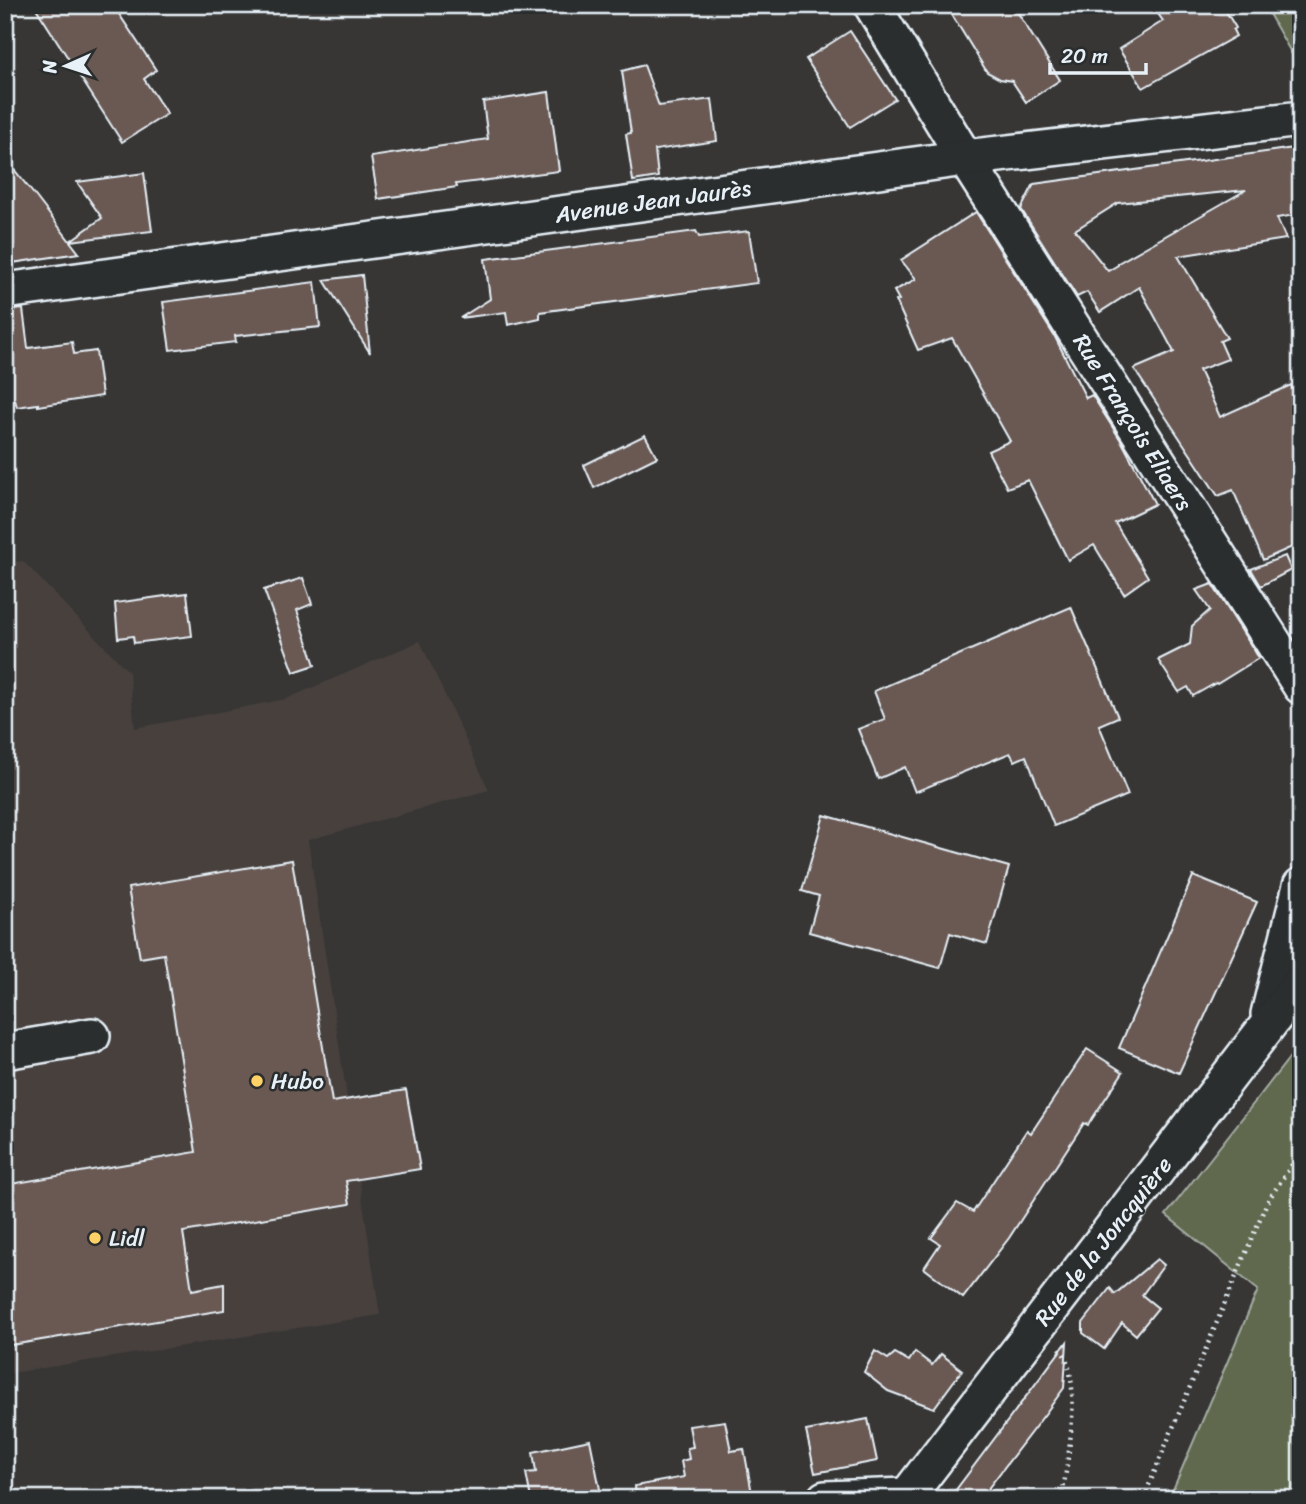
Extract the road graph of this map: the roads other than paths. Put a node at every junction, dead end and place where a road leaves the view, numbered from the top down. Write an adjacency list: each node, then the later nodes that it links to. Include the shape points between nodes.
1 (872, 5): 3 (street, Rue François Eliaers)
2 (1301, 119): 3 (street, Avenue Jean Jaurès)
3 (965, 158): 4 (street, Avenue Jean Jaurès); 5 (street, Rue François Eliaers)
4 (5, 290)
5 (1301, 686)
6 (1301, 886): 8 (street)
7 (1301, 982): 8 (street, Rue de la Joncquière)
8 (1265, 1028): 11 (street, Rue de la Joncquière)
9 (92, 1036): 10 (street)
10 (5, 1051)
11 (906, 1497): 12 (street)
12 (825, 1499)

